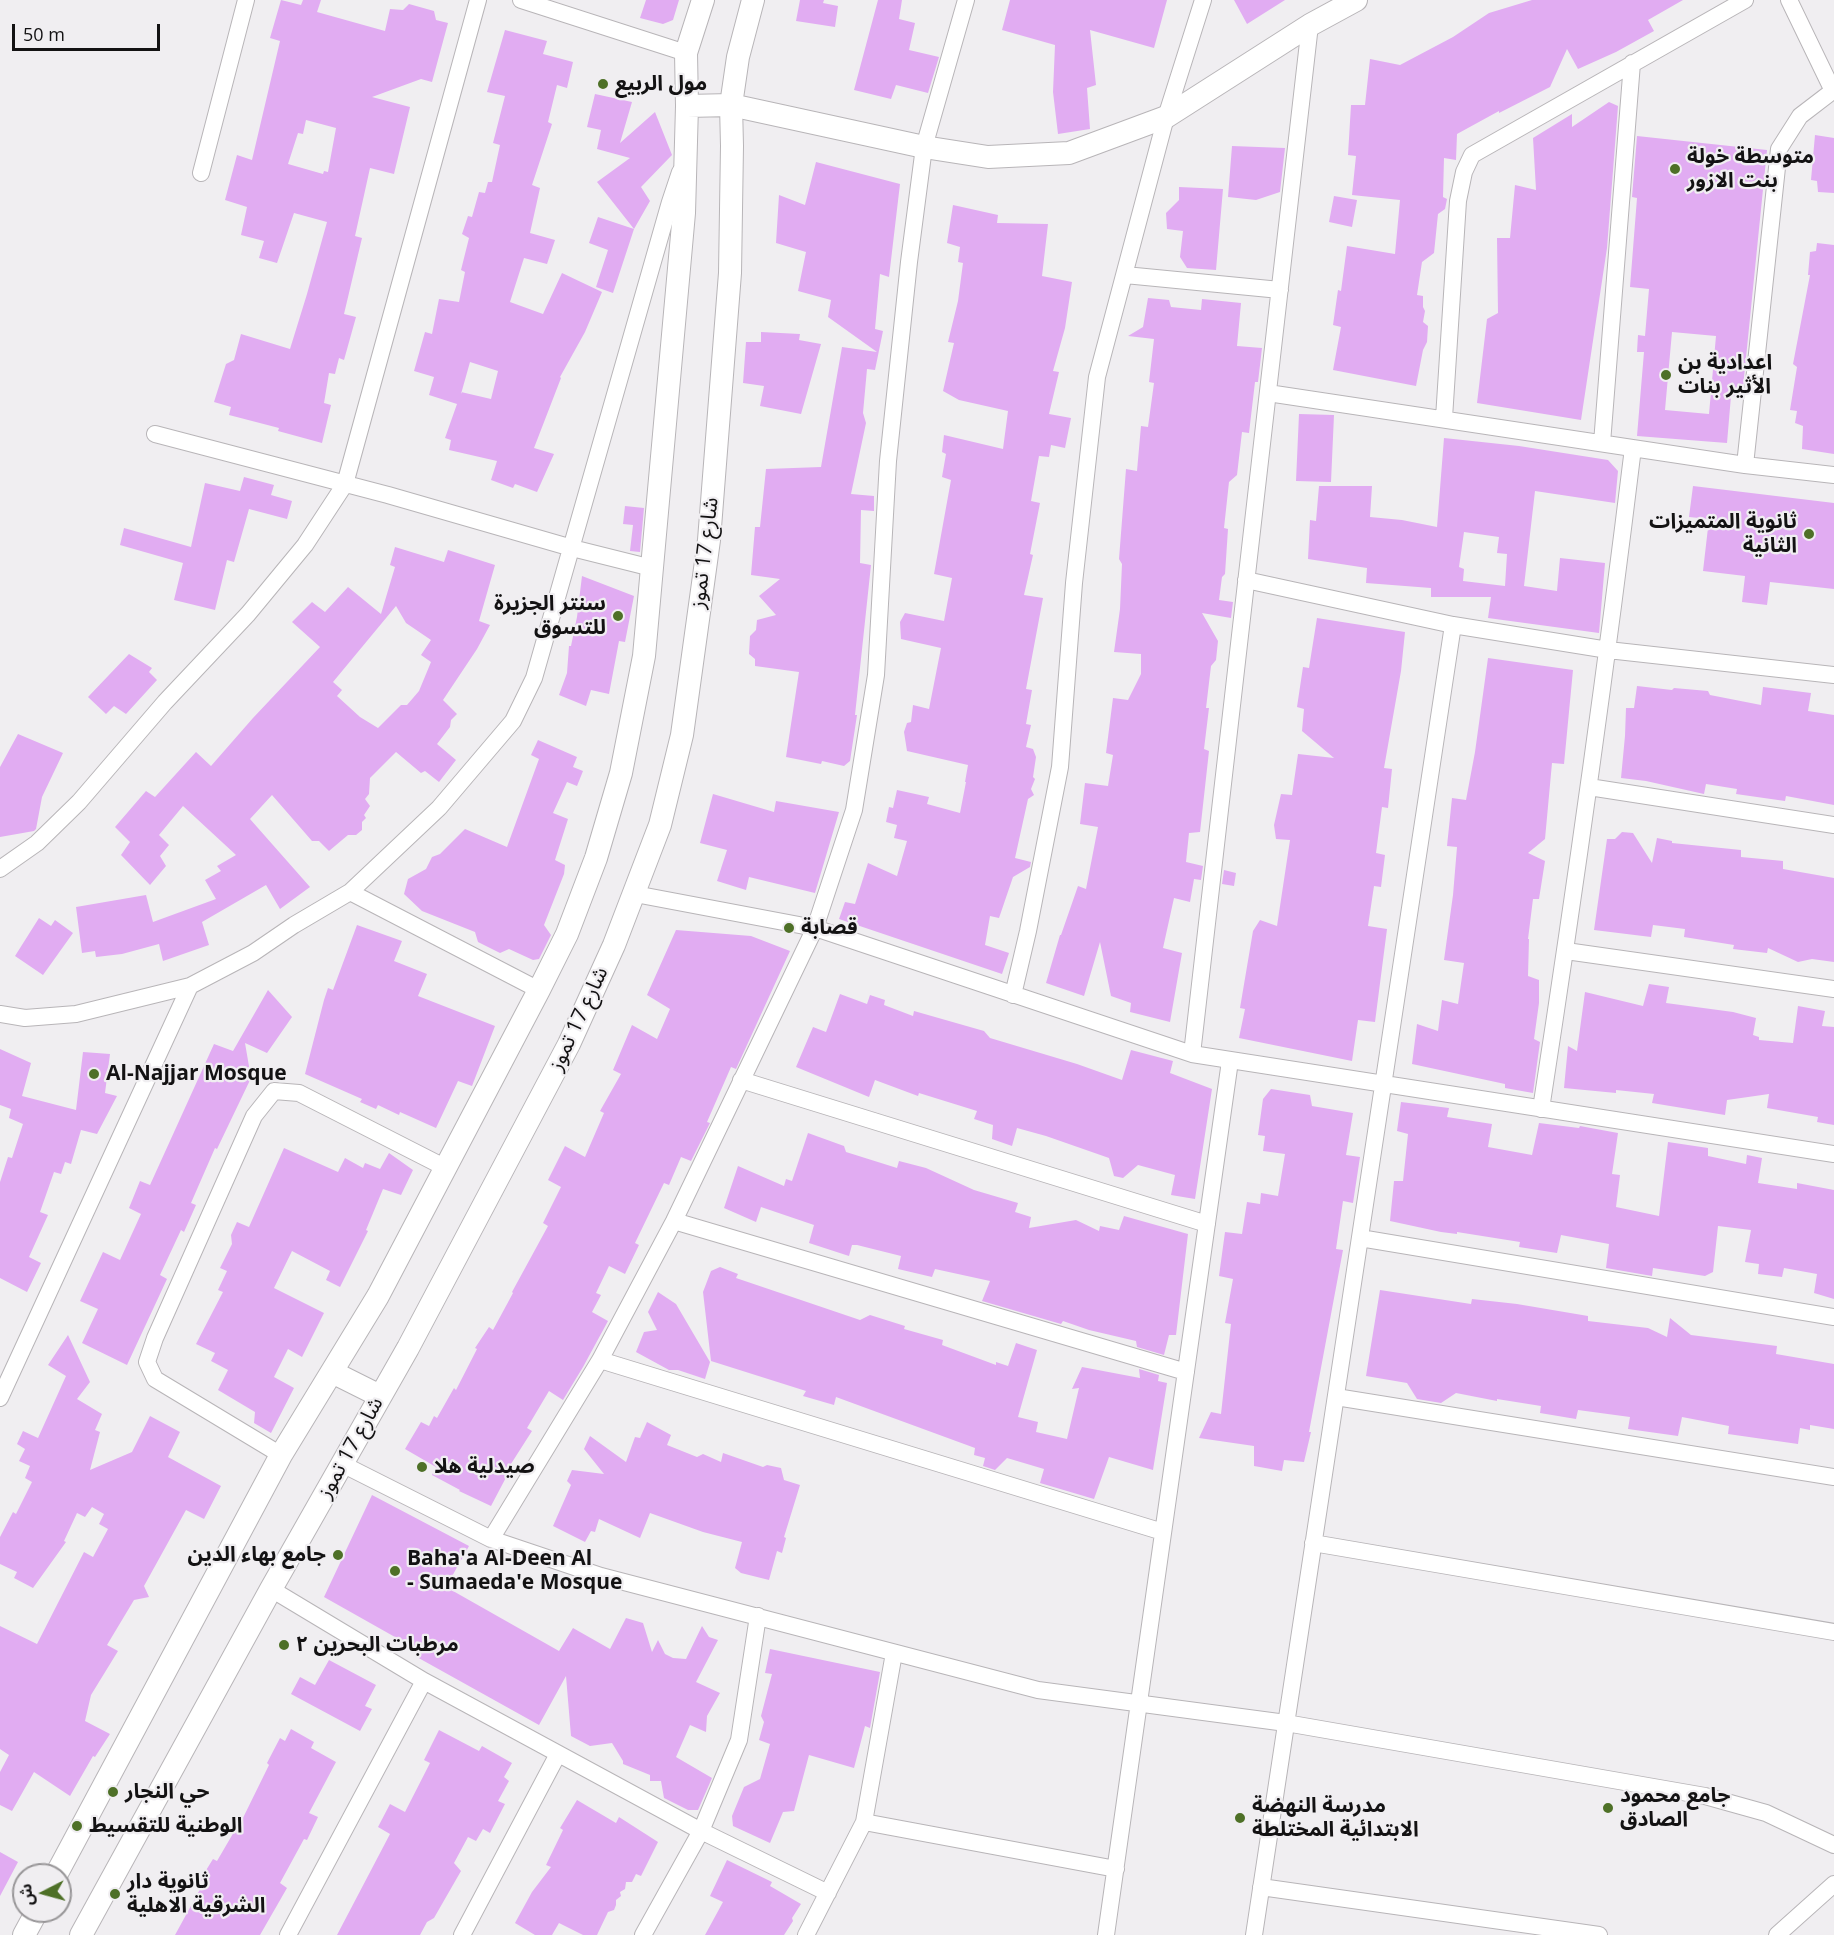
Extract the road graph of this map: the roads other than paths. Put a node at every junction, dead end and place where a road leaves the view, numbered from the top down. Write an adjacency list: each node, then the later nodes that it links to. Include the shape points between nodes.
1 (246, 0): 20 (street)
2 (478, 0): 30 (street)
3 (521, 0): 12 (street)
4 (703, 0): 12 (main road)
5 (753, 0): 15 (main road, شارع 17 تموز)
6 (966, 0): 18 (street)
7 (1203, 0): 17 (street)
8 (1356, 0): 11 (main road)
9 (1744, 0): 13 (street)
10 (1789, 0): 14 (street)
11 (1310, 25): 17 (main road); 22 (street)
12 (686, 53): 16 (main road)
13 (1632, 63): 24 (street, via 1472,154 1458,201); 26 (street)
14 (1834, 90): 28 (street, via 1800,116 1779,149)
15 (730, 105): 16 (main road); 18 (main road); 41 (main road, شارع 17 تموز, via 730,273 709,540 682,735 660,825)
16 (687, 106): 19 (main road)
17 (1166, 117): 18 (main road, via 1070,153 988,157); 21 (street)
18 (924, 147): 42 (street, via 888,461 876,675 854,810)
19 (687, 154): 31 (street); 32 (main road)
20 (201, 173)
21 (1125, 274): 22 (street); 47 (street, via 1097,377 1074,583 1060,767)
22 (1280, 290): 23 (street)
23 (1268, 393): 24 (street); 33 (street)
24 (1443, 418): 26 (street)
25 (155, 434): 30 (street)
26 (1602, 444): 27 (street)
27 (1632, 448): 28 (street); 35 (street)
28 (1746, 465): 29 (street)
29 (1834, 475)
30 (345, 484): 31 (street); 39 (street, via 304,546 248,614 79,802 37,843)
31 (572, 548): 32 (street); 40 (street, via 534,678 513,721 439,808)
32 (652, 568): 46 (main road, via 644,656 621,773 596,858 567,933)
33 (1246, 580): 34 (street); 49 (street)
34 (1453, 625): 35 (street); 52 (street)
35 (1608, 650): 36 (street); 37 (street)
36 (1834, 675)
37 (1589, 787): 38 (street); 43 (street)
38 (1834, 825)
39 (0, 869)
40 (350, 892): 44 (street); 46 (street)
41 (635, 894): 42 (street); 63 (main road, شارع 17 تموز, via 569,1044)
42 (815, 928): 47 (street); 51 (street)
43 (1566, 951): 45 (street); 53 (street)
44 (190, 986): 48 (street, via 76,1014 25,1018); 65 (street)
45 (1834, 989)
46 (539, 990): 55 (main road)
47 (1013, 995): 49 (street)
48 (0, 1014)
49 (1192, 1054): 50 (street)
50 (1230, 1060): 52 (street); 57 (street)
51 (741, 1080): 56 (street); 57 (street)
52 (1383, 1084): 53 (street); 58 (street)
53 (1541, 1109): 54 (street)
54 (1834, 1154)
55 (446, 1168): 61 (main road, via 378,1296); 66 (street, via 299,1093 274,1091 254,1116 147,1362 155,1379)
56 (674, 1221): 60 (street); 62 (street)
57 (1207, 1224): 62 (street)
58 (1360, 1238): 59 (street); 64 (street)
59 (1834, 1317)
60 (600, 1360): 69 (street); 70 (street)
61 (332, 1372): 63 (main road); 66 (main road)
62 (1186, 1372): 69 (street)
63 (380, 1396): 67 (main road, شارع 17 تموز)
64 (1336, 1397): 68 (street); 71 (street)
65 (0, 1398)
66 (281, 1455): 83 (main road)
67 (342, 1464): 70 (street); 72 (main road, شارع 17 تموز)
68 (1834, 1477)
69 (1163, 1532): 77 (street)
70 (491, 1539): 73 (street, via 601,1576)
71 (1313, 1543): 74 (street); 78 (street)
72 (272, 1589): 76 (street); 88 (main road, شارع 17 تموز)
73 (758, 1616): 75 (street); 81 (street, via 739,1740)
74 (1834, 1632)
75 (894, 1653): 77 (street, via 1038,1690); 80 (street)
76 (424, 1682): 79 (street); 89 (street)
77 (1139, 1702): 78 (street); 84 (street)
78 (1286, 1723): 82 (street, via 1705,1796 1766,1813); 86 (street)
79 (558, 1754): 81 (street); 90 (street)
80 (864, 1822): 84 (street); 87 (street)
81 (701, 1831): 87 (street); 91 (street)
82 (1834, 1845)
83 (62, 1863)
84 (1116, 1869): 93 (street)
85 (1834, 1884): 96 (street)
86 (1261, 1887): 94 (street); 95 (street)
87 (828, 1893): 92 (street)
88 (81, 1935)
89 (288, 1935)
90 (462, 1935)
91 (643, 1935)
92 (806, 1935)
93 (1106, 1935)
94 (1254, 1935)
95 (1599, 1935)
96 (1777, 1935)

